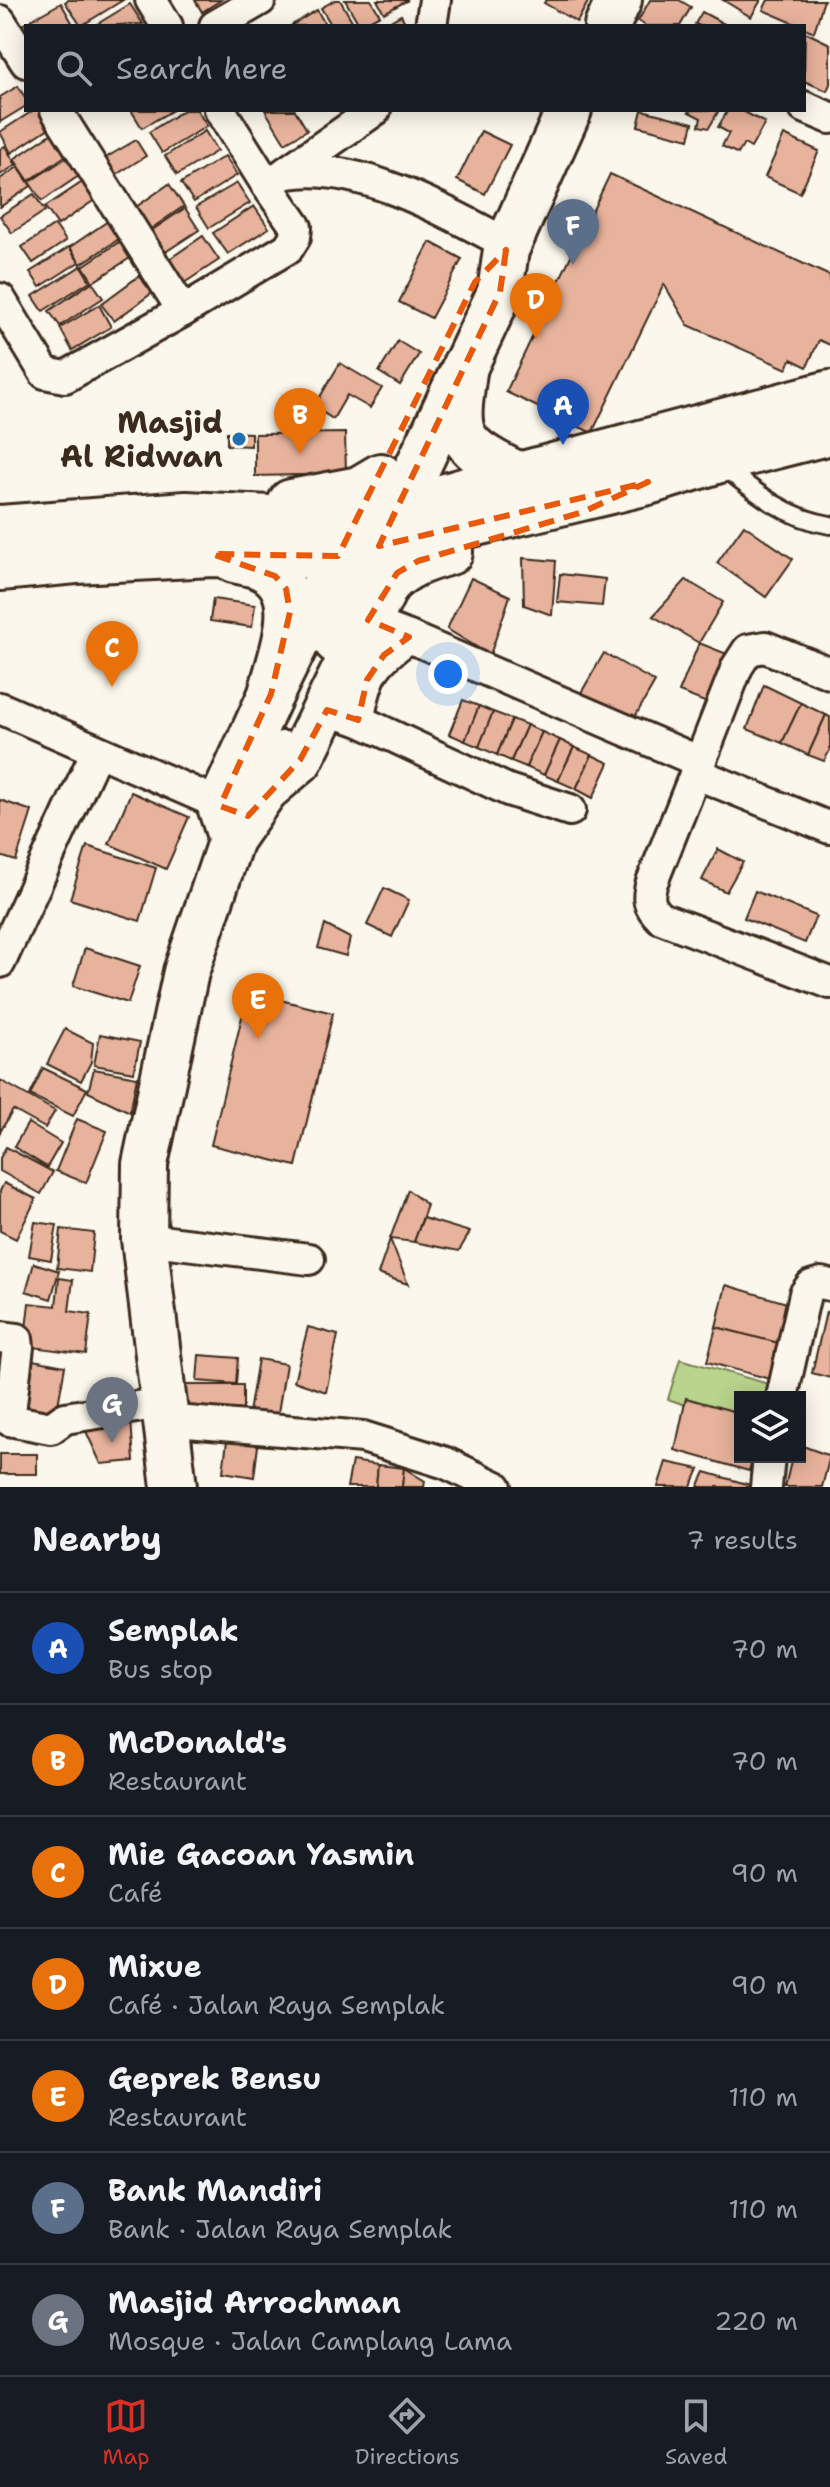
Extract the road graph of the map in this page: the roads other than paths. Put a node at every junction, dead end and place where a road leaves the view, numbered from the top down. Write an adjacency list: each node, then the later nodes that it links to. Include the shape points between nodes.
1 (151, 0): 6 (street)
2 (260, 0): 7 (street)
3 (435, 0): 8 (street)
4 (619, 0): 9 (main road)
5 (0, 21): 10 (street)
6 (166, 24)
7 (218, 24)
8 (431, 24)
9 (608, 24)
10 (24, 59)
11 (806, 108): 16 (street)
12 (57, 112): 20 (street)
13 (222, 112): 17 (street)
14 (372, 112): 17 (street)
15 (568, 112): 18 (main road)
16 (830, 117)
17 (276, 179): 18 (street, via 330,172 404,192); 20 (street, via 296,227 288,248)
18 (507, 247): 21 (main road, via 500,292); 27 (main road, via 475,282)
19 (0, 299): 20 (street, via 45,373 65,377)
20 (183, 311)
21 (465, 365): 25 (main road, via 460,431 473,449); 27 (main road)
22 (830, 393): 25 (main road)
23 (830, 432): 24 (main road)
24 (716, 461): 26 (main road); 28 (lane, via 768,502)
25 (519, 475): 27 (main road)
26 (648, 482): 27 (main road); 33 (main road, via 583,512 418,561 397,573)
27 (370, 522): 30 (main road, via 359,489 186,514); 31 (main road); 33 (main road); 36 (main road)
28 (830, 525)
29 (0, 528): 30 (main road)
30 (81, 541): 31 (main road); 32 (main road)
31 (212, 554): 36 (main road, via 259,566 286,589 290,612)
32 (0, 568)
33 (358, 617): 34 (street); 38 (main road); 42 (main road)
34 (409, 637): 38 (street, via 384,655); 40 (street)
35 (830, 673): 40 (street, via 765,647 748,650)
36 (271, 694): 42 (main road)
37 (0, 708): 39 (street)
38 (342, 715): 41 (street, via 508,790); 42 (main road)
39 (97, 751): 42 (street); 44 (street)
40 (697, 768): 43 (street); 45 (street, via 652,882 651,909 661,918)
41 (570, 810)
42 (241, 813): 46 (main road, via 186,972 145,1164)
43 (830, 828)
44 (0, 962)
45 (830, 983)
46 (144, 1239): 47 (street); 51 (main road)
47 (309, 1259)
48 (830, 1285): 50 (street, via 811,1286 805,1294)
49 (0, 1337): 51 (street, via 17,1339 9,1420 51,1428 65,1418)
50 (783, 1391)
51 (163, 1412): 53 (main road); 54 (street, via 363,1437 446,1463)
52 (768, 1463): 55 (street)
53 (174, 1487)
54 (496, 1487)
55 (766, 1487)

